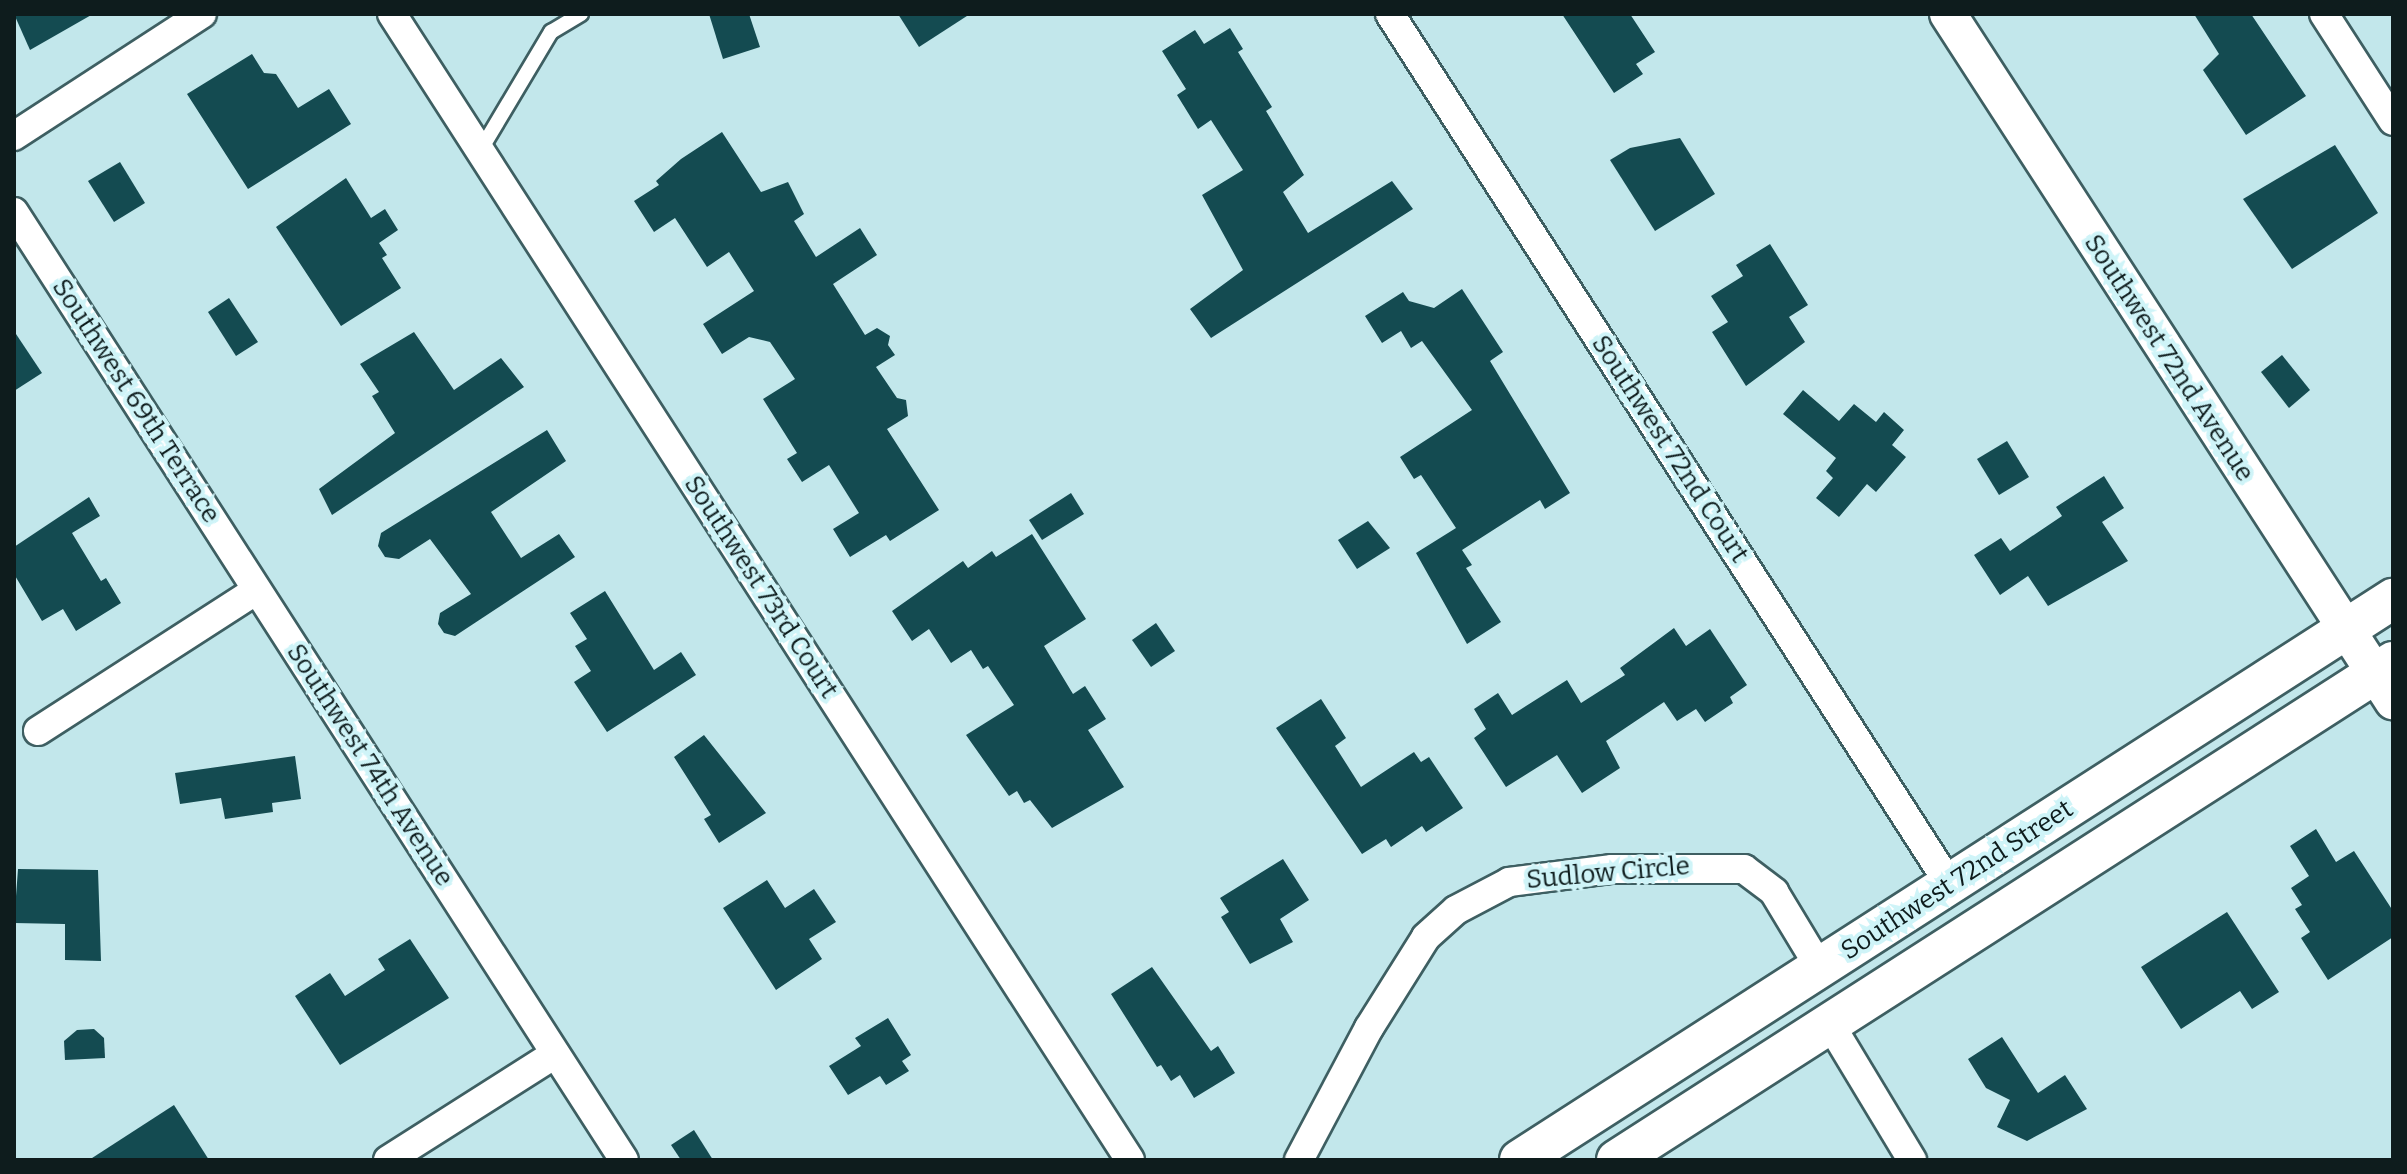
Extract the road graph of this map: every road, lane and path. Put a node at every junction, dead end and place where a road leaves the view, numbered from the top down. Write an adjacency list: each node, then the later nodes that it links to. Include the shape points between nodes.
1 (202, 14): 8 (street)
2 (392, 14): 9 (street, Southwest 73rd Court)
3 (581, 14): 9 (lane, via 551,32)
4 (1390, 14): 16 (street, Southwest 72nd Court)
5 (1948, 14): 13 (street, Southwest 72nd Avenue)
6 (2324, 14): 7 (street)
7 (2393, 121)
8 (14, 136)
9 (480, 151): 23 (street, Southwest 73rd Court)
10 (14, 212): 11 (street, Southwest 69th Terrace)
11 (257, 590): 15 (street); 20 (street, Southwest 74th Avenue)
12 (2393, 599): 13 (main road, Southwest 72nd Street)
13 (2345, 631): 14 (street, Southwest 72nd Avenue); 16 (main road, Southwest 72nd Street)
14 (2387, 679): 18 (main road, Southwest 72nd Street)
15 (38, 731)
16 (1950, 885): 17 (main road, Southwest 72nd Street)
17 (1820, 968): 19 (main road, via 1814,996); 24 (street, Sudlow Circle, via 1774,892 1744,869 1612,869 1509,882 1456,910 1426,937 1383,1003); 25 (main road, Southwest 72nd Street)
18 (1830, 1024): 19 (main road, Southwest 72nd Street); 27 (street)
19 (1786, 1052): 26 (main road, Southwest 72nd Street)
20 (555, 1054): 21 (street); 22 (street, Southwest 74th Avenue)
21 (388, 1160)
22 (624, 1160)
23 (1130, 1160)
24 (1299, 1160)
25 (1520, 1160)
26 (1617, 1160)
27 (1912, 1160)

